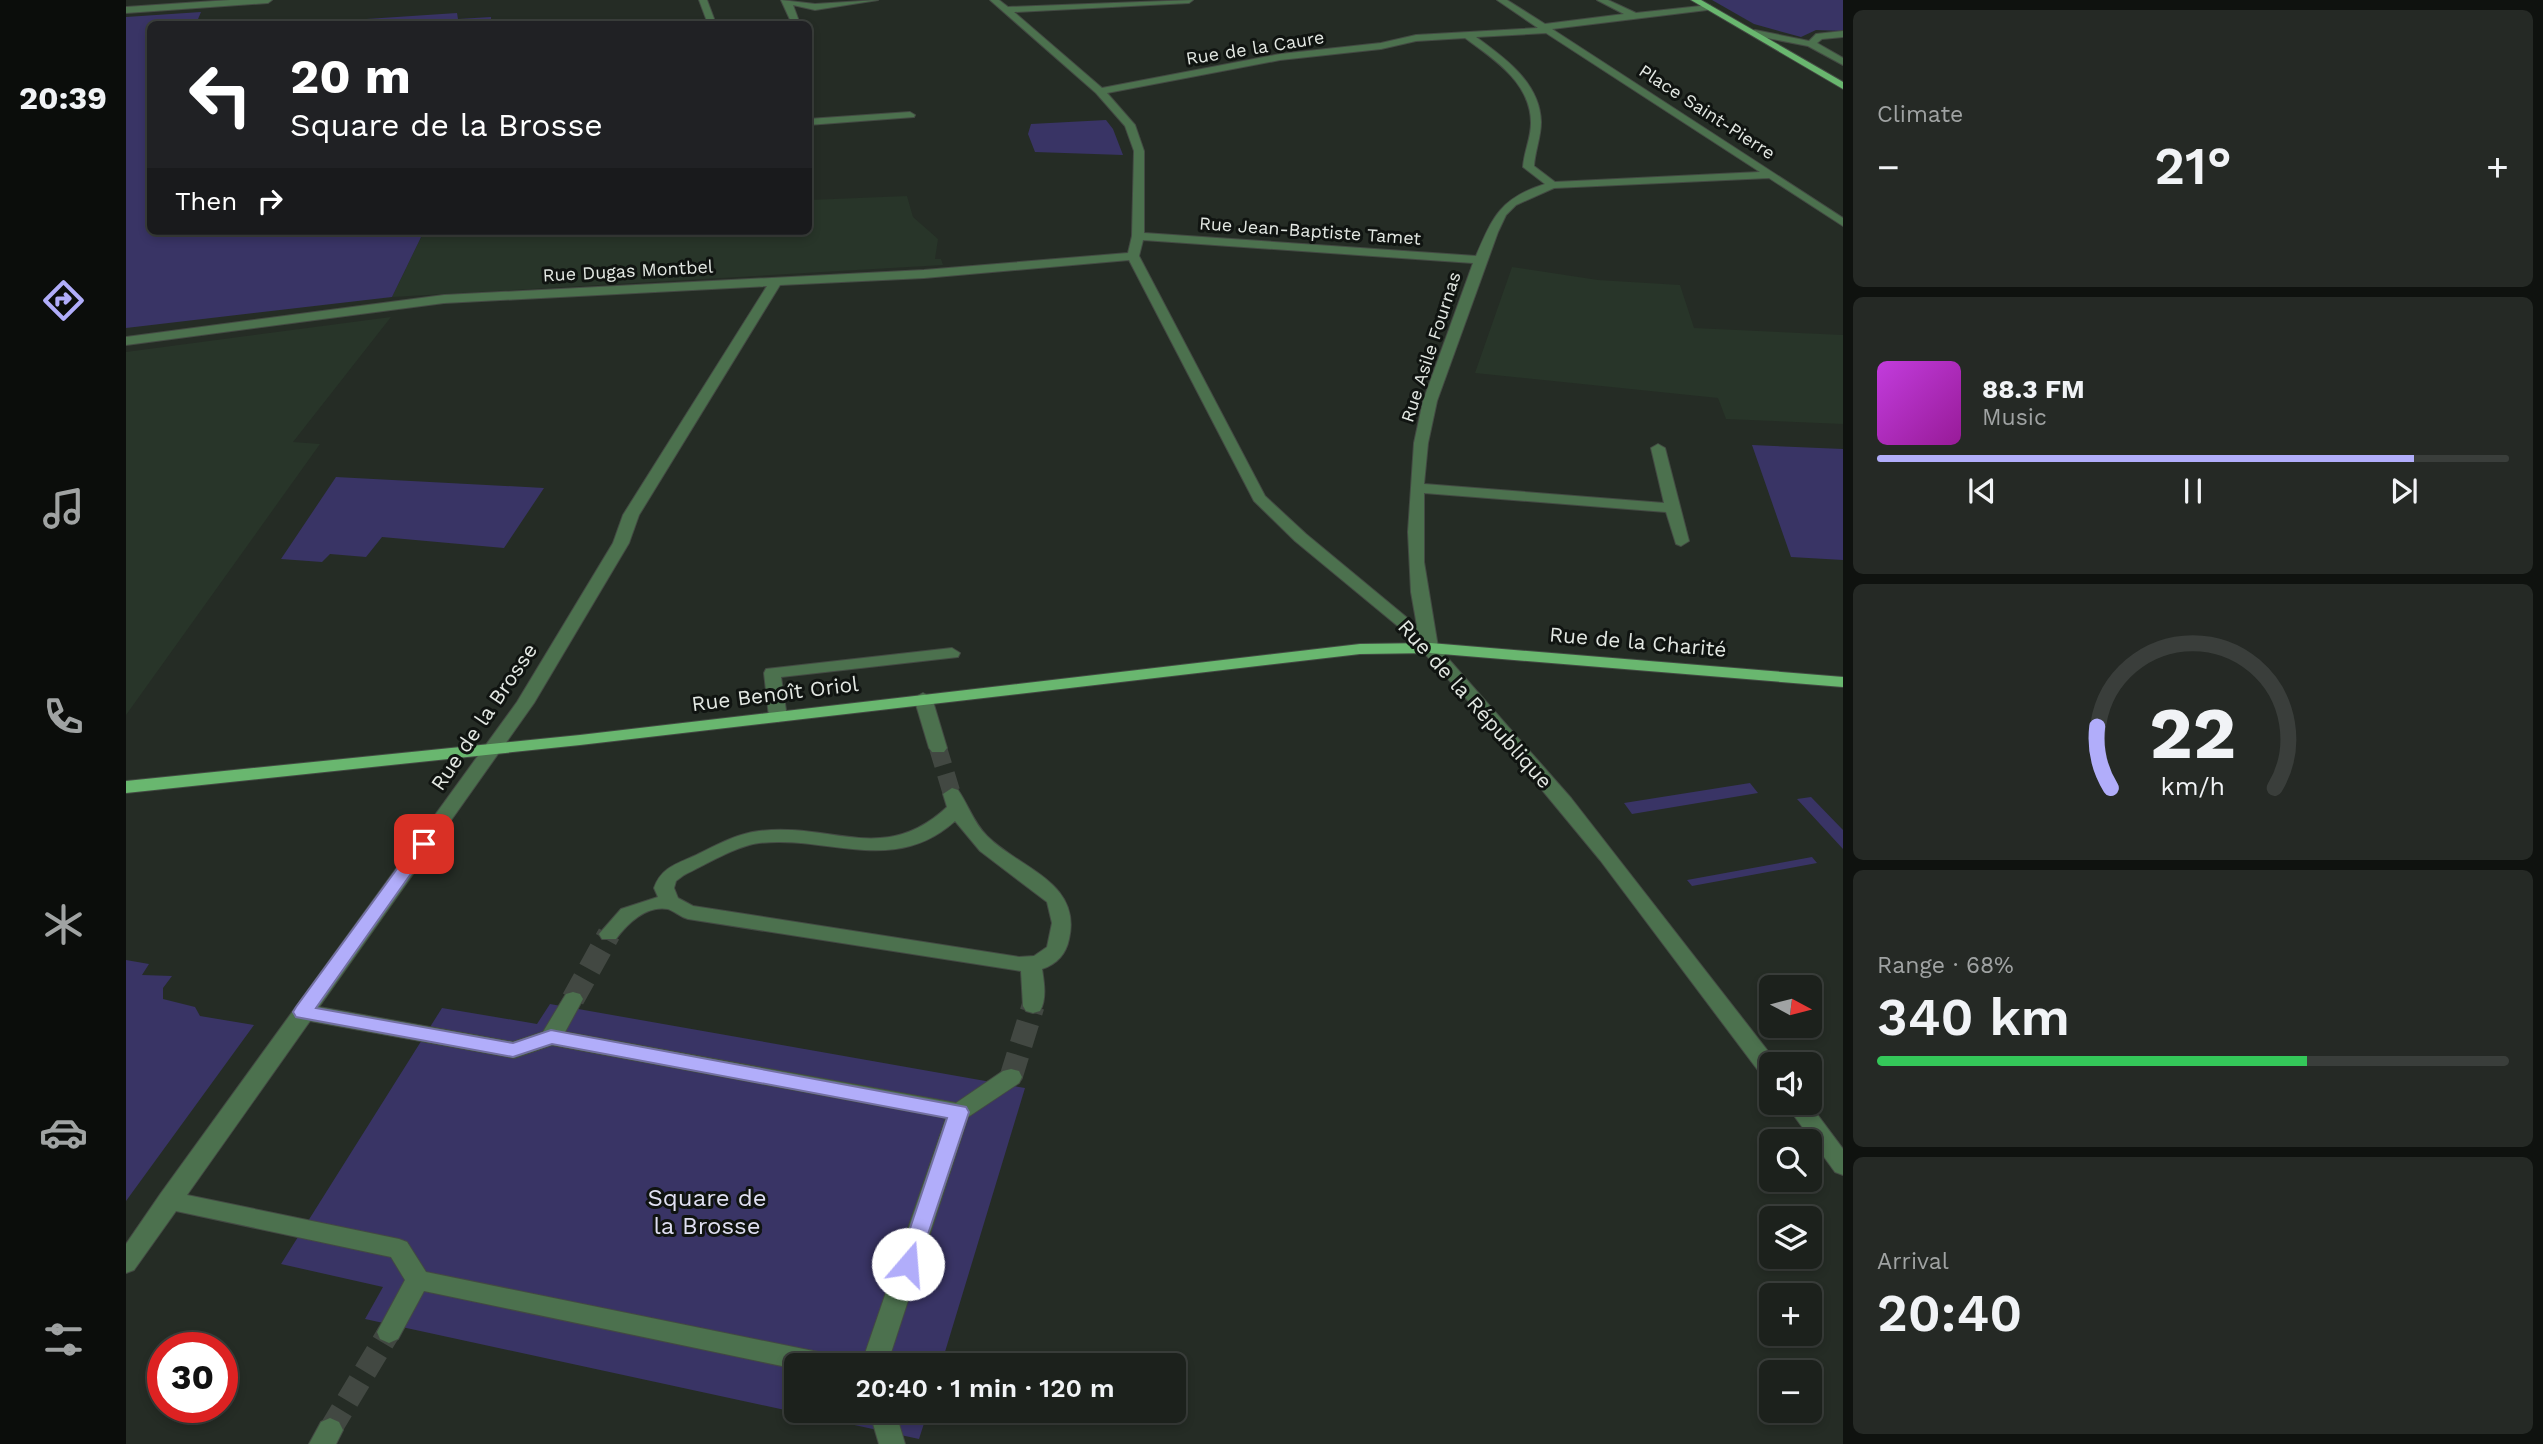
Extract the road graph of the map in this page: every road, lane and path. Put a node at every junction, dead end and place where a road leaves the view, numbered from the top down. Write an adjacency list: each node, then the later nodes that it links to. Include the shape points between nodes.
1 (268, 0): 10 (street)
2 (703, 0): 15 (street)
3 (786, 0): 4 (street, via 807,7); 16 (street)
4 (874, 0)
5 (994, 0): 13 (street)
6 (1189, 0): 13 (street)
7 (1500, 0): 17 (street, Place Saint-Pierre)
8 (1601, 0): 14 (street)
9 (1695, 0): 11 (main road)
10 (209, 2): 12 (street)
11 (1707, 6): 14 (street, Rue de la Caure); 18 (main road)
12 (126, 10)
13 (1006, 10): 24 (street)
14 (1633, 15): 17 (street, Rue de la Caure)
15 (711, 21)
16 (795, 21)
17 (1544, 28): 19 (street, Rue de la Caure); 27 (street, Place Saint-Pierre)
18 (1755, 33): 21 (street); 23 (main road)
19 (1466, 34): 24 (street, Rue de la Caure, via 1280,57); 28 (street, via 1508,66 1527,91 1536,122 1528,167)
20 (1843, 34): 21 (street, via 1819,36)
21 (1811, 44): 22 (street)
22 (1843, 62)
23 (1843, 86)
24 (1100, 91): 31 (street, via 1130,125 1139,151)
25 (910, 115): 26 (street)
26 (812, 122)
27 (1771, 175): 28 (street, Place Saint-Pierre); 30 (street)
28 (1553, 185): 29 (street, Place Saint-Pierre, via 1512,202)
29 (1497, 223): 33 (street, Rue Asile Fournas)
30 (1843, 223)
31 (1138, 236): 32 (street); 33 (street, Rue Jean-Baptiste Tamet)
32 (1133, 256): 34 (street, Rue Dugas Montbel); 40 (street, Rue de la République, via 1259,498)
33 (1480, 260): 37 (street, Rue Asile Fournas, via 1426,412)
34 (776, 281): 35 (street, Rue Dugas Montbel, via 444,299); 45 (street, Rue de la Brosse, via 631,515 621,543 525,703)
35 (126, 341)
36 (1658, 448): 38 (street)
37 (1417, 488): 38 (street); 40 (street, Rue Asile Fournas, via 1420,612)
38 (1673, 508): 39 (street)
39 (1681, 541)
40 (1430, 648): 42 (main road, Rue de la Charité); 43 (main road, Rue Benoît Oriol, via 1338,651); 55 (street, Rue de la République, via 1598,846)
41 (952, 653): 44 (street, via 772,673)
42 (1843, 682)
43 (923, 698): 44 (main road, Rue Benoît Oriol); 46 (street)
44 (778, 717): 45 (main road, Rue Benoît Oriol)
45 (494, 747): 47 (main road, Rue Benoît Oriol); 53 (street, Rue de la Brosse)
46 (938, 748)
47 (126, 787)
48 (670, 902): 49 (street, via 639,906 621,917); 50 (street, via 688,912); 50 (street, via 664,888 667,877 735,842 807,836 846,844 893,845 941,825 953,802 986,846 1052,892 1062,912 1056,951)
49 (608, 934)
50 (1030, 963): 52 (street)
51 (573, 999): 54 (street)
52 (1033, 1006)
53 (303, 1012): 54 (street, via 513,1050); 60 (street, Rue de la Brosse)
54 (551, 1037): 57 (street)
55 (1759, 1055)
56 (1011, 1077): 57 (street)
57 (959, 1112): 64 (street)
58 (1805, 1115): 59 (street)
59 (1843, 1166)
60 (169, 1200): 61 (street, Rue de la Brosse); 62 (street, via 399,1249)
61 (126, 1263)
62 (418, 1280): 63 (street); 65 (street)
63 (389, 1332)
64 (878, 1353)
65 (784, 1356)
66 (886, 1423): 67 (street)
67 (892, 1443)

